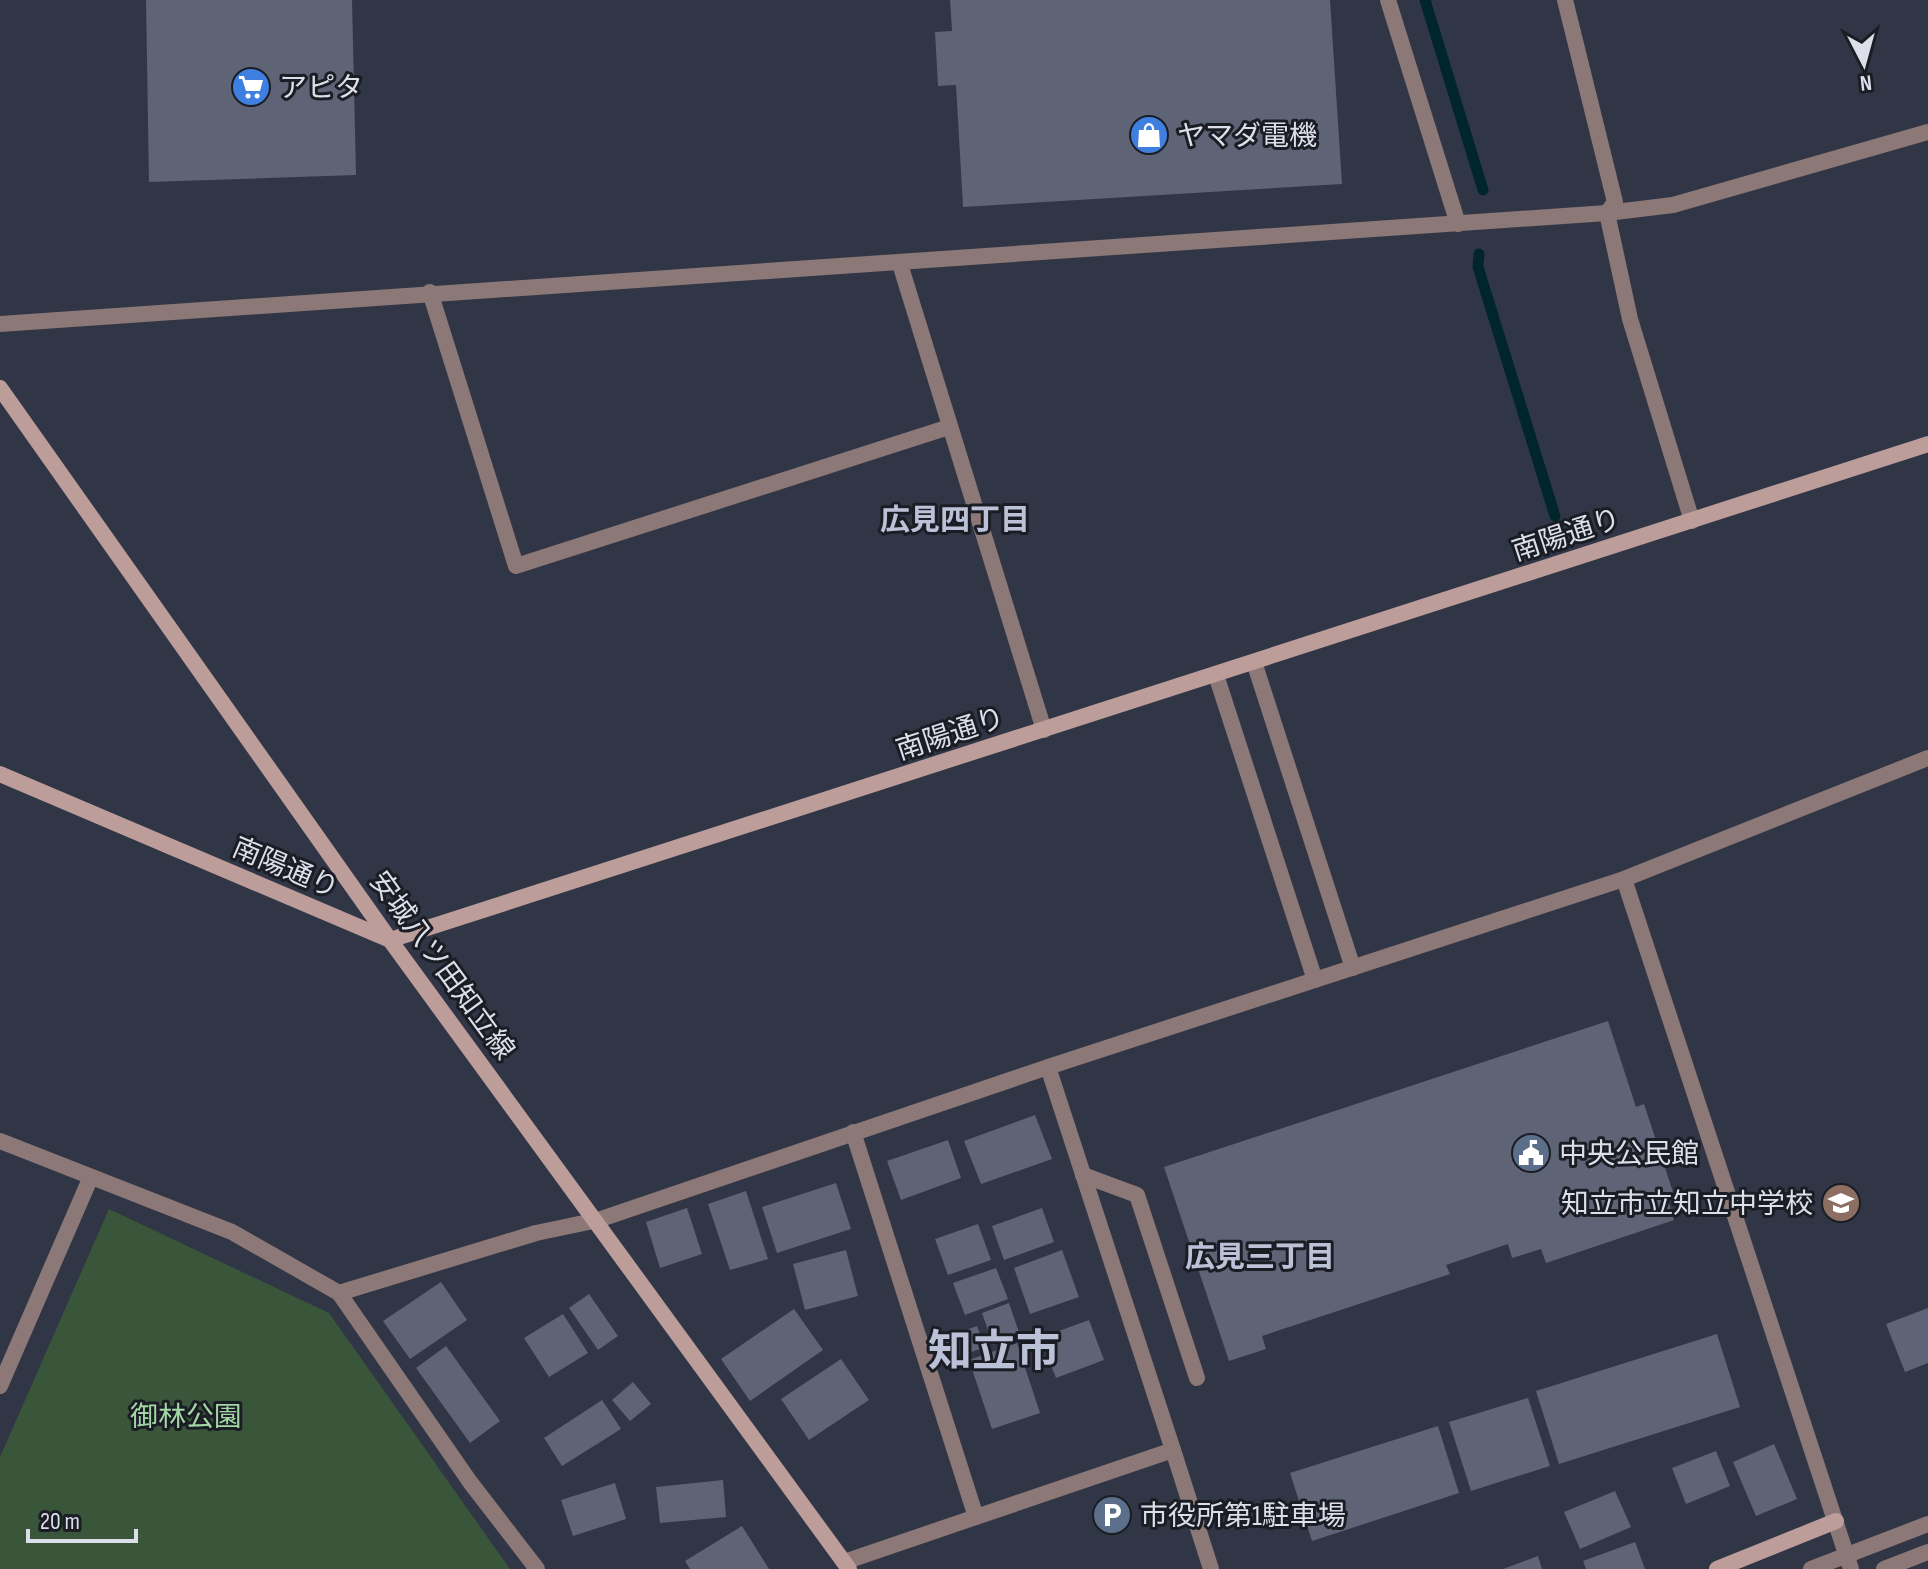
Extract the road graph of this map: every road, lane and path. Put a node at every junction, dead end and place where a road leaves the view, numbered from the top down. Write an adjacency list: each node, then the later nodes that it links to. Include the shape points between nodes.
1 (1388, 0): 5 (street)
2 (1565, 0): 4 (street, via 1615,202)
3 (1928, 132): 4 (street, via 1673,205)
4 (1607, 213): 5 (street); 12 (street, via 1630,319)
5 (1458, 224): 6 (street)
6 (900, 264): 7 (street); 10 (street)
7 (430, 292): 8 (street); 10 (street, via 516,566)
8 (0, 324)
9 (0, 388): 19 (street, 安城八ツ田知立線)
10 (949, 427): 15 (street)
11 (1928, 444): 12 (street, 南陽通り)
12 (1692, 521): 13 (street, 南陽通り)
13 (1254, 662): 14 (street, 南陽通り); 20 (street)
14 (1216, 675): 15 (street, 南陽通り); 21 (street)
15 (1044, 730): 19 (street, 南陽通り)
16 (1928, 758): 18 (street)
17 (0, 774): 19 (street, 南陽通り)
18 (1624, 879): 20 (street); 33 (street)
19 (390, 940): 27 (street, 安城八ツ田知立線)
20 (1353, 968): 21 (street)
21 (1315, 980): 22 (street)
22 (1048, 1067): 23 (street); 25 (street)
23 (853, 1132): 27 (street); 32 (street)
24 (0, 1141): 26 (street)
25 (1083, 1175): 29 (street, via 1137,1195); 31 (street)
26 (90, 1179): 28 (street, via 232,1232); 30 (street)
27 (598, 1220): 28 (street, via 536,1233); 37 (street, 安城八ツ田知立線)
28 (339, 1293): 38 (street)
29 (1197, 1378)
30 (0, 1386)
31 (1173, 1450): 32 (street); 39 (street)
32 (976, 1517): 37 (street)
33 (1836, 1521): 36 (street); 40 (street)
34 (1928, 1524): 36 (street)
35 (1928, 1552): 42 (street)
36 (1849, 1562): 41 (street)
37 (847, 1565)
38 (537, 1569)
39 (1211, 1569)
40 (1717, 1569)
41 (1811, 1569)
42 (1884, 1569)

